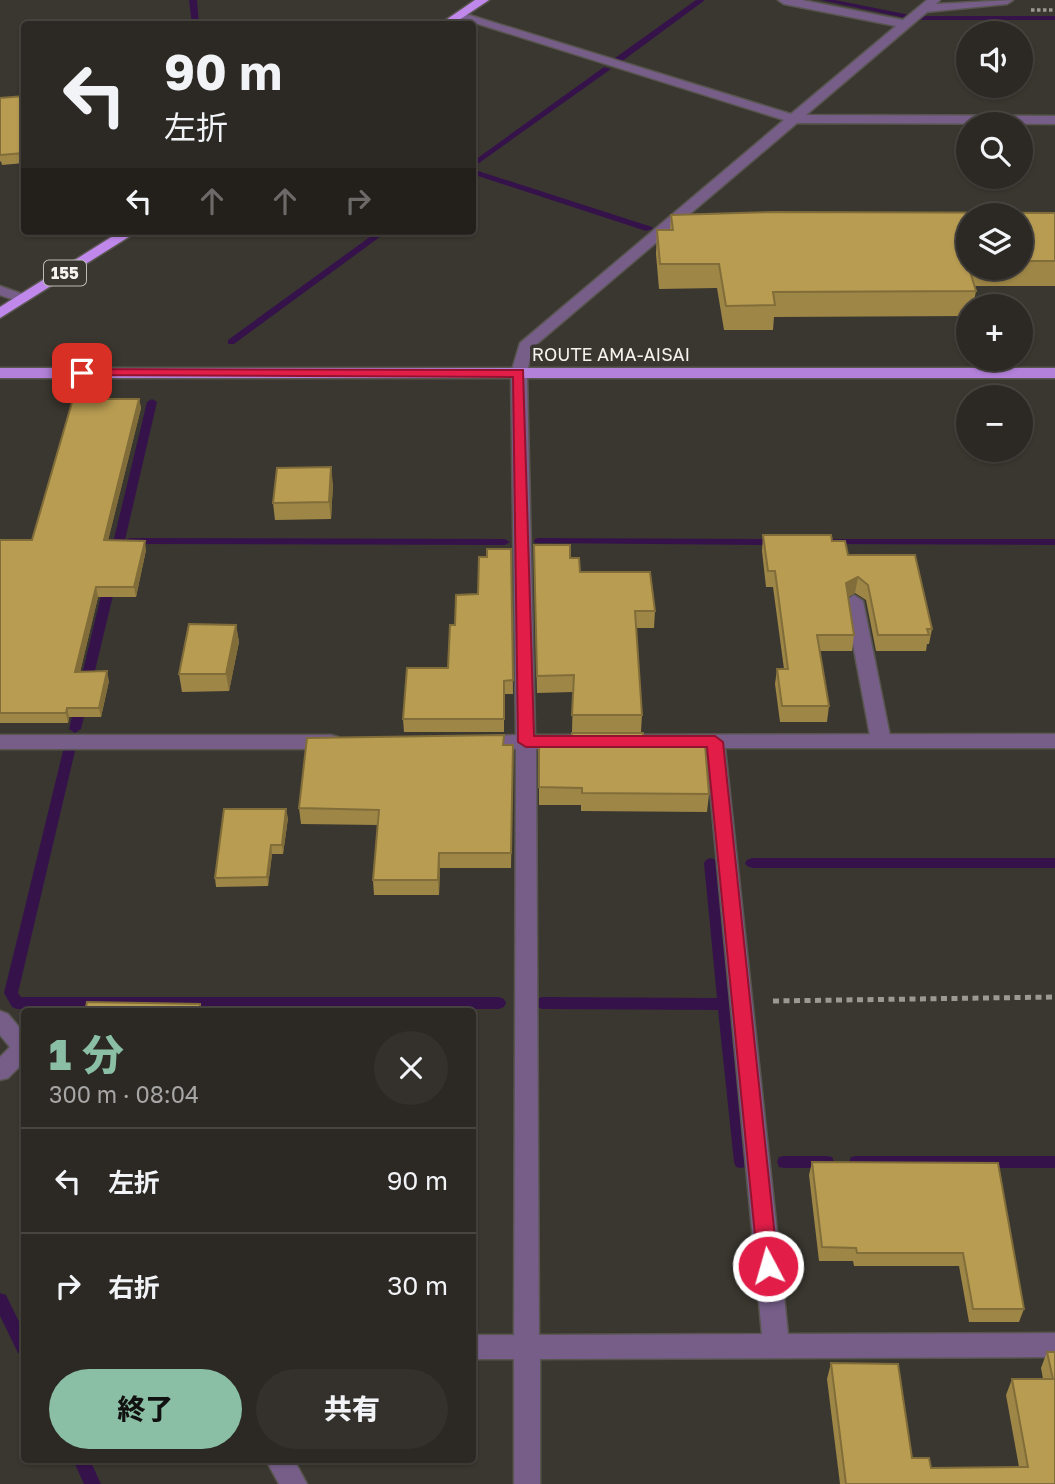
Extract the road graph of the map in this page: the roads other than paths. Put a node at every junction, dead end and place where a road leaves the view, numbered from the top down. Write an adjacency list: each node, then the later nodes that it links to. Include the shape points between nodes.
1 (483, 0): 6 (highway)
2 (784, 0): 8 (street)
3 (934, 0): 5 (street)
4 (1007, 0): 5 (street)
5 (923, 9): 8 (street)
6 (460, 16): 7 (highway); 9 (street)
7 (451, 21)
8 (907, 23): 9 (street)
9 (794, 119): 10 (street); 16 (street, via 525,346)
10 (1055, 120)
11 (125, 235): 13 (highway, 155)
12 (0, 290): 13 (street)
13 (23, 299): 14 (highway, 155)
14 (0, 314)
15 (0, 373): 16 (main road, ROUTE AMA-AISAI)
16 (519, 373): 17 (main road, ROUTE AMA-AISAI); 24 (street)
17 (1055, 373)
18 (854, 601): 19 (street)
19 (881, 741): 20 (street); 25 (street)
20 (1055, 741)
21 (0, 742): 22 (street)
22 (346, 742)
23 (457, 742): 24 (street)
24 (526, 742): 25 (street); 32 (street)
25 (715, 742): 30 (street)
26 (0, 1020): 27 (street)
27 (21, 1044)
28 (21, 1051): 29 (street)
29 (0, 1071)
30 (776, 1345): 31 (street); 32 (street)
31 (1055, 1345)
32 (528, 1346): 33 (street); 36 (street)
33 (476, 1347)
34 (281, 1463): 35 (street)
35 (294, 1484)
36 (527, 1484)

